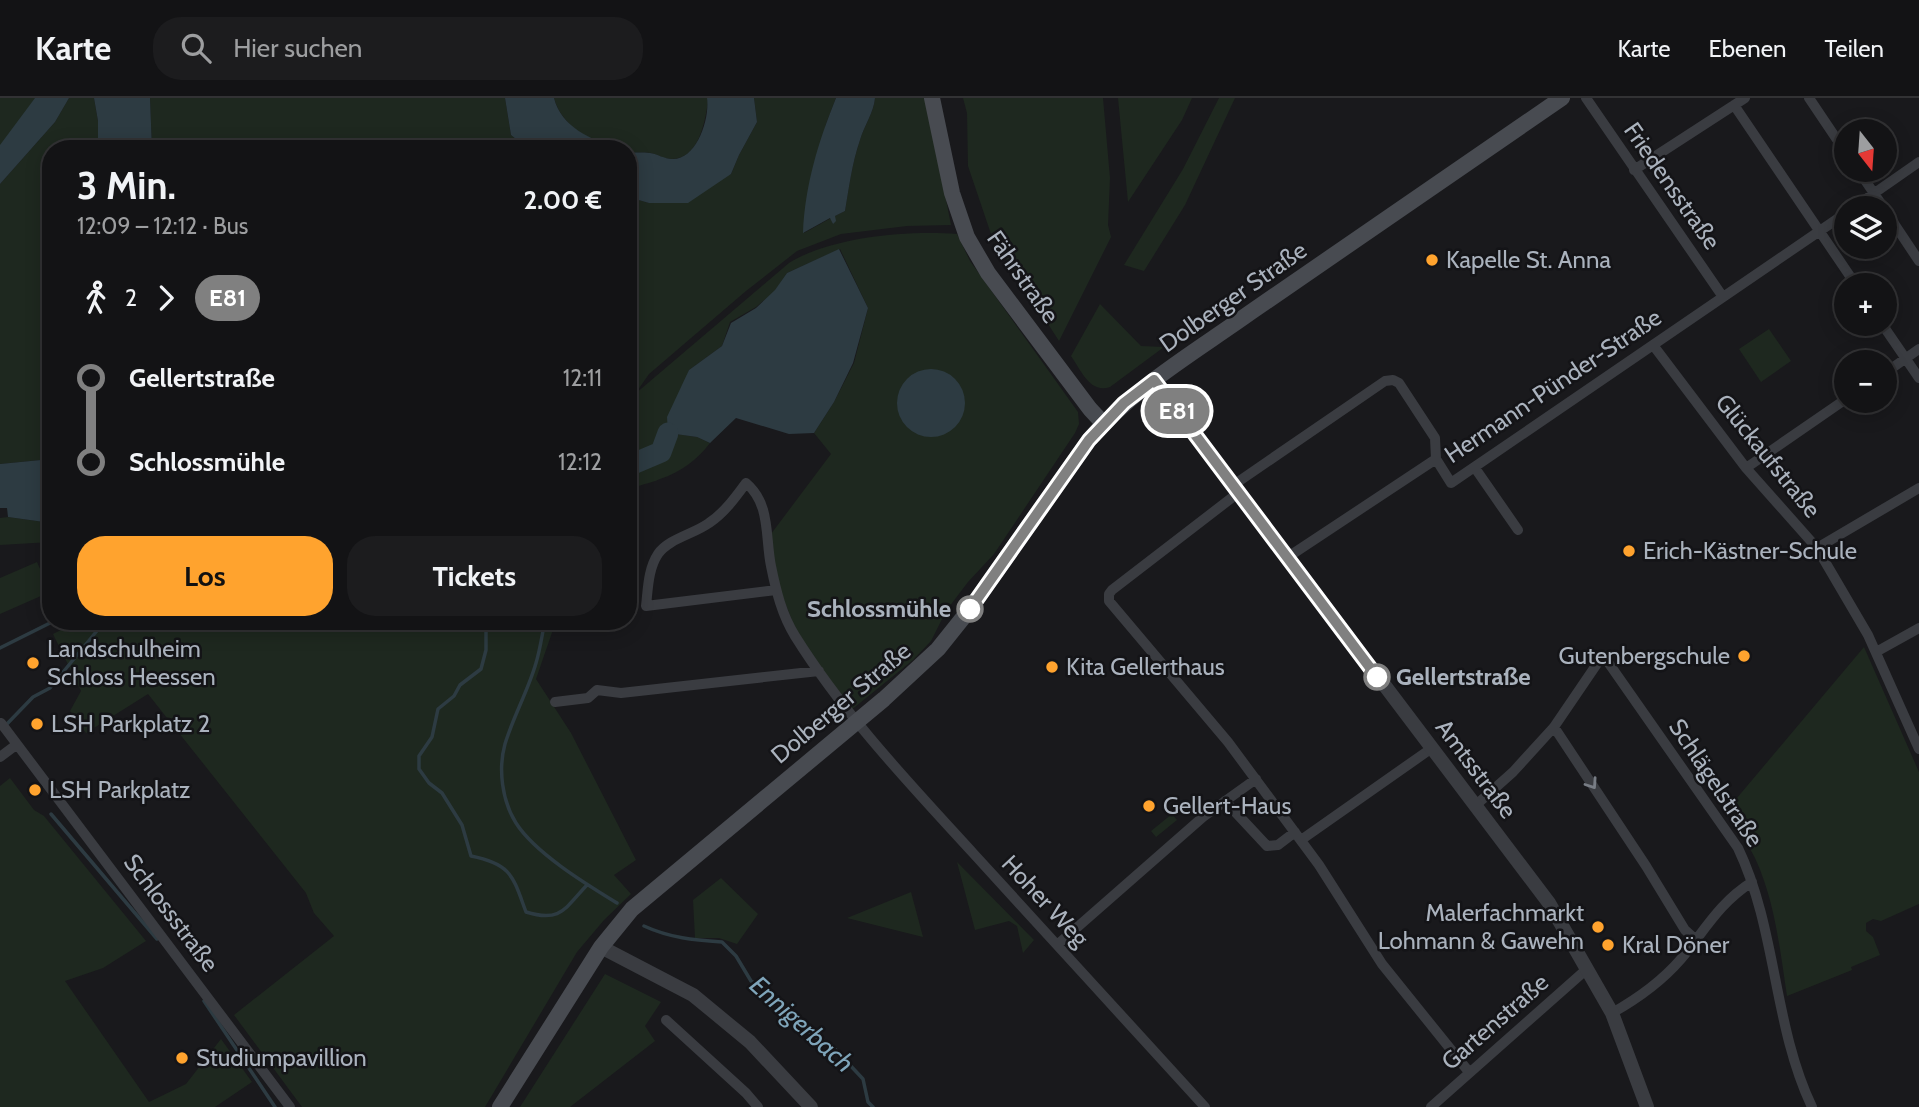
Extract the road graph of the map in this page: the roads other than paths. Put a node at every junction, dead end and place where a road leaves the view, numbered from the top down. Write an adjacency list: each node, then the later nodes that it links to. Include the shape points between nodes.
1 (932, 98): 28 (main road, Fährstraße, via 952,193 967,237 1006,297)
2 (1562, 98): 26 (main road, Dolberger Straße)
3 (1586, 98): 9 (street, Friedensstraße)
4 (1745, 98): 6 (street)
5 (1809, 98): 7 (street)
6 (1734, 105): 9 (street); 16 (street)
7 (1834, 135)
8 (1919, 162): 11 (street)
9 (1634, 170): 19 (street, Friedensstraße)
10 (1866, 182): 11 (street)
11 (1874, 193): 12 (street); 13 (street)
12 (1870, 196)
13 (1876, 196)
14 (1834, 221): 16 (street, Hermann-Pünder-Straße)
15 (1897, 228): 17 (street)
16 (1819, 232): 18 (street); 19 (street, Hermann-Pünder-Straße)
17 (1919, 261)
18 (1848, 273)
19 (1723, 297): 21 (street, Hermann-Pünder-Straße)
20 (1890, 336): 23 (street)
21 (1653, 345): 30 (street, Hermann-Pünder-Straße); 31 (street, Glückaufstraße)
22 (1919, 349): 23 (street)
23 (1906, 358): 24 (street); 25 (street)
24 (1897, 364)
25 (1919, 378)
26 (1154, 380): 28 (main road, Dolberger Straße); 33 (street, Amtsstraße)
27 (1834, 407): 31 (street)
28 (1103, 423): 42 (main road, Dolberger Straße, via 947,638)
29 (1436, 459): 30 (street, Hermann-Pünder-Straße, via 1451,483); 33 (street, via 1435,438 1399,383 1385,381); 36 (street, Hermann-Pünder-Straße)
30 (1475, 468): 34 (street)
31 (1746, 468): 35 (street, Glückaufstraße)
32 (1919, 488): 35 (street)
33 (1235, 489): 36 (street, Amtsstraße); 49 (street, via 1108,598)
34 (1518, 530)
35 (1817, 548): 39 (street, Glückaufstraße)
36 (1288, 557): 46 (street, Amtsstraße)
37 (776, 590): 37 (street, Hoher Weg, via 708,598 646,606 660,550 710,523 746,484 762,502); 40 (street, Hoher Weg, via 783,614)
38 (1919, 628): 39 (street)
39 (1876, 652): 47 (street, Glückaufstraße)
40 (819, 670): 41 (street, via 621,693 597,690 588,698); 42 (street, Hoher Weg)
41 (555, 702)
42 (856, 722): 55 (street, Hoher Weg); 56 (main road, Dolberger Straße, via 632,909)
43 (1, 723): 45 (street, Schlossstraße)
44 (1554, 727): 51 (street); 53 (street, Schlägelstraße, via 1603,656 1738,848); 54 (street, one-way to 54)
45 (16, 745): 48 (street); 61 (street, Schlossstraße)
46 (1432, 748): 51 (street, Amtsstraße); 52 (street)
47 (1919, 749)
48 (0, 757)
49 (1256, 779): 50 (street); 52 (street)
50 (1225, 801): 52 (street, via 1267,846); 55 (street)
51 (1476, 805): 57 (street, Amtsstraße, via 1549,903)
52 (1298, 836): 60 (street, via 1382,964)
53 (1752, 882): 54 (street, via 1722,905); 68 (street, Schlägelstraße, via 1790,1050)
54 (1695, 939): 58 (street, via 1657,983)
55 (1057, 945): 65 (street, Hoher Weg)
56 (601, 947): 62 (main road, Dolberger Straße); 64 (street, via 693,995 750,1042)
57 (1588, 968): 58 (street, Amtsstraße); 60 (street, Gartenstraße)
58 (1612, 1013): 67 (street, Amtsstraße)
59 (666, 1020): 63 (street)
60 (1469, 1072): 66 (street, Gartenstraße)
61 (290, 1107)
62 (500, 1107)
63 (758, 1107)
64 (811, 1107)
65 (1205, 1107)
66 (1431, 1107)
67 (1647, 1107)
68 (1812, 1107)

